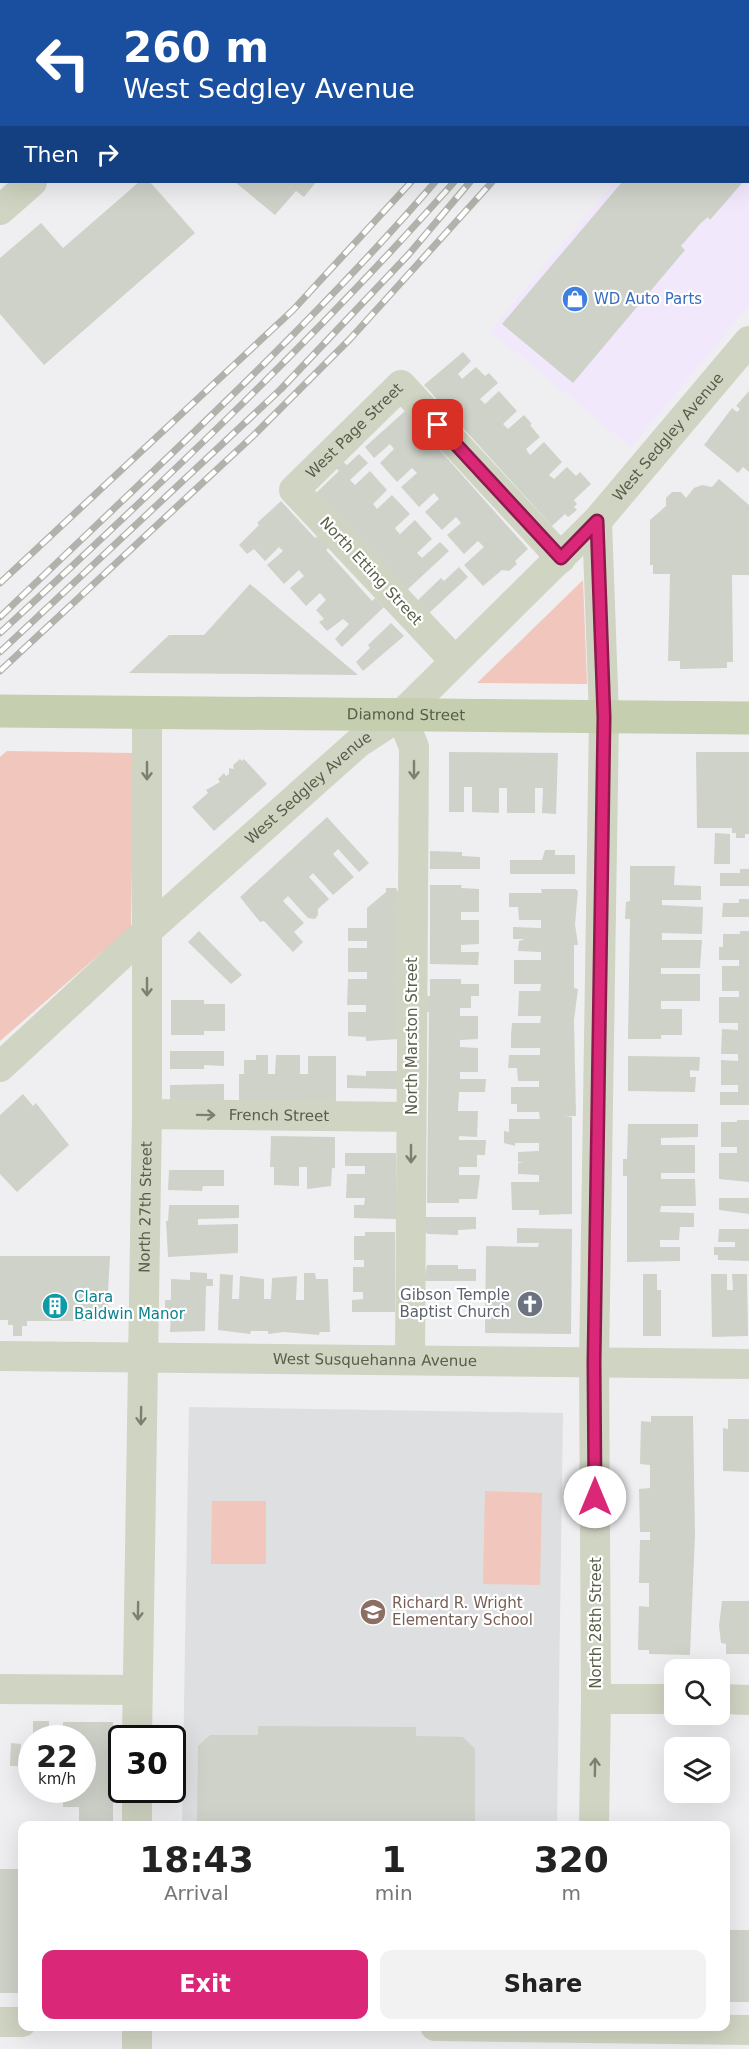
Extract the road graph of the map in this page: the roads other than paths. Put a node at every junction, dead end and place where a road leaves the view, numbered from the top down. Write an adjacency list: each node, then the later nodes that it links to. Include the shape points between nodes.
1 (31, 183): 2 (street)
2 (0, 210)
3 (749, 340): 5 (street, West Sedgley Avenue)
4 (301, 483): 6 (street, West Page Street, via 401,385); 7 (street, North Etting Street, via 294,489)
5 (597, 521): 6 (street, West Sedgley Avenue); 11 (street, North 28th Street)
6 (561, 558): 7 (street, West Sedgley Avenue)
7 (454, 660): 10 (street, West Sedgley Avenue)
8 (0, 711): 9 (main road, Diamond Street)
9 (147, 712): 10 (main road, Diamond Street); 13 (street, North 27th Street, one-way to 13)
10 (401, 715): 11 (main road, Diamond Street); 13 (street, West Sedgley Avenue, via 358,743); 16 (street, North Marston Street, one-way to 16, via 414,747)
11 (604, 717): 12 (main road, Diamond Street); 20 (street, North 28th Street)
12 (749, 718)
13 (147, 930): 14 (street, West Sedgley Avenue); 15 (street, North 27th Street, one-way to 15)
14 (0, 1067)
15 (147, 1114): 16 (street, French Street, one-way to 16); 18 (street, North 27th Street)
16 (411, 1117): 19 (street, North Marston Street, one-way to 19)
17 (0, 1356): 18 (street, West Susquehanna Avenue)
18 (142, 1357): 19 (street, West Susquehanna Avenue); 23 (street, North 27th Street, one-way to 23)
19 (410, 1360): 20 (street, West Susquehanna Avenue)
20 (594, 1362): 21 (street, West Susquehanna Avenue); 24 (street, North 28th Street)
21 (749, 1364)
22 (0, 1689): 23 (street)
23 (137, 1690): 28 (street, North 27th Street)
24 (597, 1699): 25 (street); 31 (street, North 28th Street, one-way to 24)
25 (664, 1699)
26 (730, 1699): 27 (street)
27 (749, 1700)
28 (137, 1725)
29 (137, 1803): 30 (street)
30 (137, 1821)
31 (594, 1821)
32 (0, 2022): 33 (street)
33 (18, 2022)
34 (730, 2030): 35 (street)
35 (749, 2030)
36 (137, 2031): 37 (street)
37 (137, 2049)

